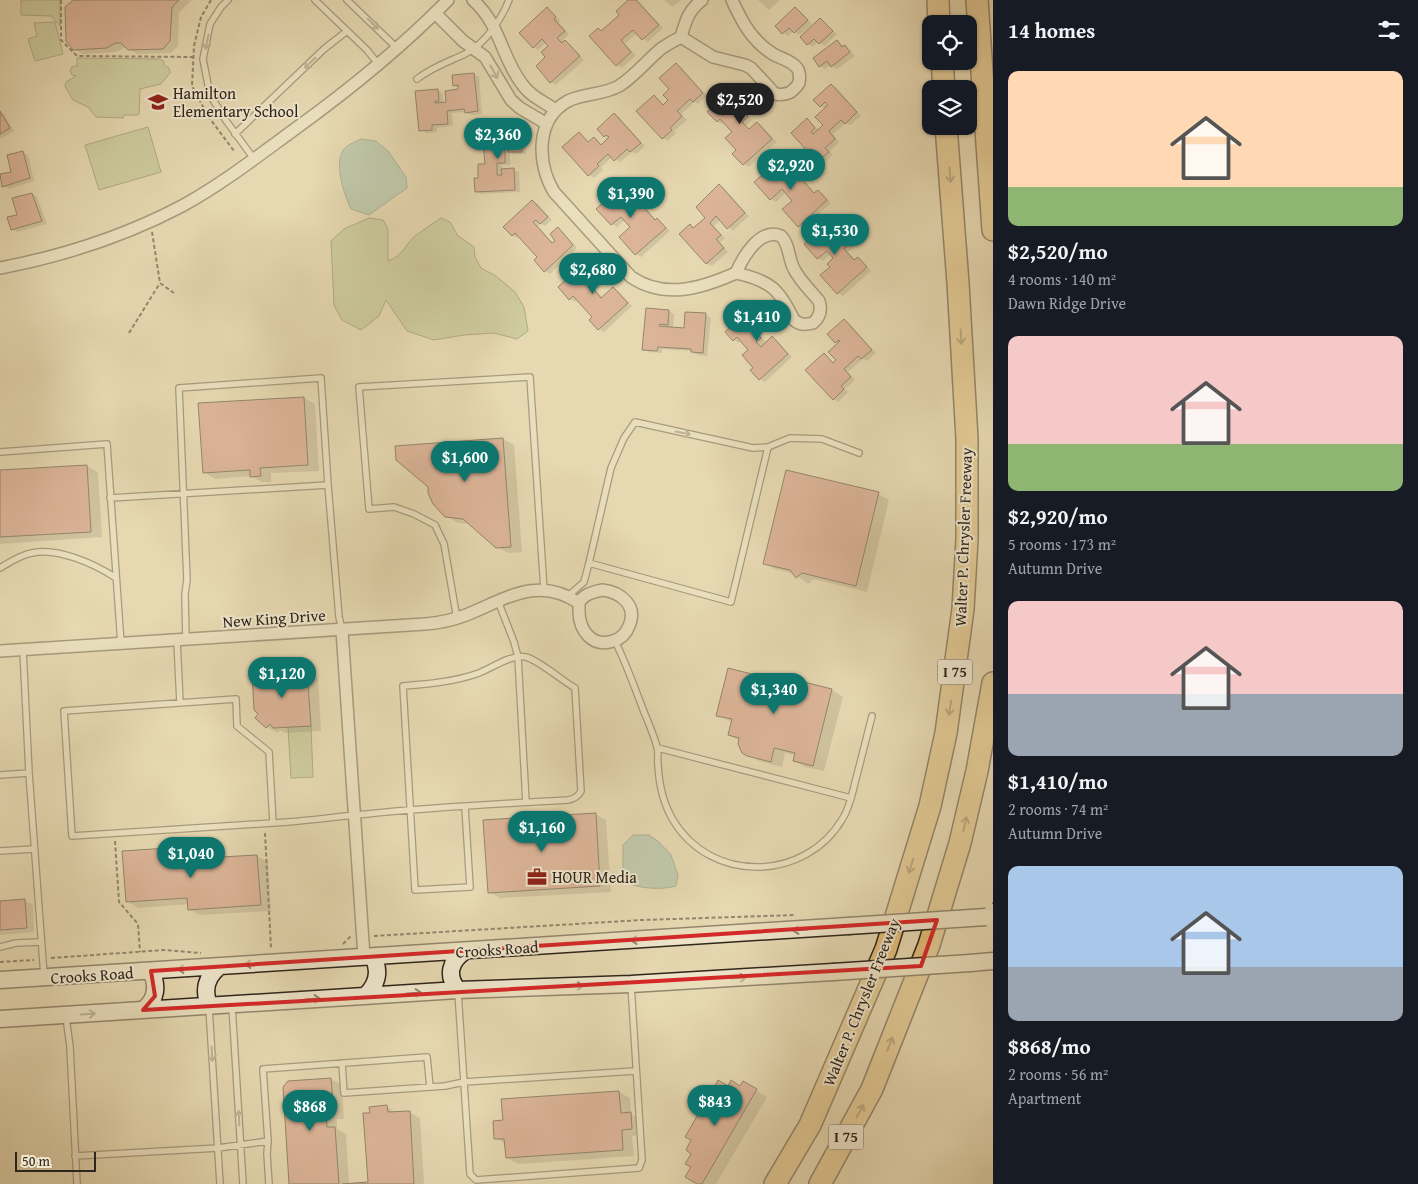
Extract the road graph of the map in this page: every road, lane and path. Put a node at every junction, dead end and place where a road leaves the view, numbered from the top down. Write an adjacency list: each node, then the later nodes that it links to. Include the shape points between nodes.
1 (61, 0): 19 (path, via 61,40 78,56)
2 (228, 0): 23 (lane, one-way to 23, via 210,24 203,59 210,95)
3 (316, 0): 15 (lane)
4 (347, 0): 17 (lane, one-way to 17)
5 (448, 0): 12 (street)
6 (473, 0): 14 (street)
7 (509, 0): 14 (lane)
8 (702, 0): 16 (street, via 687,16)
9 (732, 0): 16 (street, via 752,36 764,48 798,70 799,82 790,93 775,94 745,65 713,57)
10 (938, 0): 13 (highway)
11 (977, 0): 27 (highway)
12 (435, 13): 17 (street); 18 (street)
13 (939, 15)
14 (494, 28): 18 (lane); 22 (street, via 521,83)
15 (347, 31): 20 (lane); 23 (lane, one-way to 23)
16 (682, 37): 22 (street, via 663,48 617,87 569,100)
17 (398, 49): 20 (street)
18 (474, 49): 21 (lane, via 430,69); 22 (street, one-way to 22, via 485,57 511,100 520,108)
19 (193, 57)
20 (379, 64): 25 (street)
21 (417, 79)
22 (551, 117): 29 (street, via 543,133 543,168 548,182 631,277 654,288 682,289 704,286)
23 (235, 134): 25 (lane)
24 (947, 135): 109 (highway, Walter P. Chrysler Freeway / I 75, one-way to 109, via 967,439 967,539 963,609 946,733 930,806 886,949 810,1124)
25 (254, 159): 28 (street, via 183,205 132,230 73,250)
26 (152, 230): 30 (path)
27 (993, 230)
28 (0, 268)
29 (736, 273): 29 (street, via 772,286 797,322 813,323 819,316 819,301 797,276 788,246 781,236 763,237 746,254)
30 (160, 283): 31 (path); 32 (path)
31 (174, 293)
32 (129, 332)
33 (768, 447): 35 (lane, via 790,438 822,439); 39 (lane, one-way to 33, via 611,468 635,422 753,448); 39 (lane, via 730,602)
34 (0, 452): 38 (lane, via 107,444)
35 (859, 453)
36 (328, 485): 37 (lane); 37 (lane, via 321,378 179,388); 47 (lane)
37 (184, 493): 38 (lane); 48 (lane, via 187,580)
38 (110, 498): 41 (lane)
39 (589, 563): 43 (lane, via 584,582)
40 (0, 568): 41 (lane, via 33,552 62,553)
41 (116, 578): 50 (lane)
42 (544, 590): 43 (street); 44 (street, via 522,592); 46 (lane, via 530,377 359,387 369,509 394,507 436,525 444,544)
43 (568, 596): 45 (street)
44 (498, 601): 46 (street); 53 (lane)
45 (579, 603): 49 (street, via 580,624 588,637 600,643); 49 (street, via 585,596 602,590 624,598 630,606 631,621 625,634)
46 (457, 619): 47 (street)
47 (342, 630): 48 (street, New King Drive); 64 (street, New King Drive)
48 (182, 640): 50 (street, New King Drive); 55 (lane)
49 (615, 641): 57 (lane)
50 (120, 644): 51 (street, New King Drive)
51 (23, 650): 52 (street, New King Drive); 58 (lane)
52 (0, 651)
53 (518, 657): 61 (lane); 61 (lane, via 532,660 574,688 581,791 573,800); 63 (lane, via 461,678 403,686)
54 (993, 683): 110 (highway, I 75, one-way to 54, via 872,1089 929,945 960,843)
55 (180, 703): 65 (lane, via 236,699 238,726 268,752); 65 (lane, via 64,711 72,836)
56 (872, 716): 60 (lane)
57 (658, 748): 60 (lane); 60 (lane, via 662,795 674,821 699,848 740,866 762,868 781,865 808,854 836,829)
58 (29, 773): 59 (lane); 68 (lane)
59 (0, 775)
60 (851, 798)
61 (526, 802): 62 (lane)
62 (465, 807): 63 (lane); 63 (lane, via 470,887 415,890)
63 (409, 811): 64 (lane)
64 (354, 815): 65 (lane); 81 (street, New King Drive)
65 (273, 823)
66 (265, 830): 77 (path)
67 (115, 839): 79 (path, via 119,902 138,924)
68 (34, 849): 69 (lane); 74 (lane)
69 (0, 851)
70 (991, 910): 78 (main road, Crooks Road, one-way to 78, bridge, via 848,926)
71 (799, 915): 72 (path, via 642,920)
72 (374, 936)
73 (352, 937): 75 (path)
74 (41, 942): 76 (lane); 82 (lane)
75 (343, 944)
76 (0, 946)
77 (270, 948)
78 (465, 951): 81 (main road, Crooks Road); 90 (main road, via 452,966 452,980)
79 (140, 952): 80 (path); 82 (path)
80 (207, 952)
81 (369, 957): 85 (main road, Crooks Road, one-way to 85); 91 (main road, via 376,963 377,977)
82 (42, 958): 84 (path); 87 (lane)
83 (993, 961): 89 (main road, one-way to 83, bridge)
84 (0, 962)
85 (219, 967): 86 (main road, Crooks Road, one-way to 86); 93 (main road, via 207,983)
86 (151, 971): 87 (main road, Crooks Road); 94 (main road, via 155,983 154,996)
87 (44, 978): 88 (main road, Crooks Road)
88 (0, 980)
89 (631, 984): 90 (main road, one-way to 89); 98 (lane)
90 (458, 990): 91 (main road, one-way to 90); 99 (lane)
91 (366, 996): 92 (main road, one-way to 91)
92 (232, 1004): 93 (main road); 102 (lane, one-way to 92)
93 (209, 1006): 94 (main road); 103 (lane, one-way to 103)
94 (143, 1010): 95 (main road, one-way to 94)
95 (66, 1015): 96 (main road); 104 (lane)
96 (0, 1019)
97 (342, 1063): 100 (lane, via 427,1057); 100 (lane, via 344,1093); 101 (lane, via 264,1069)
98 (635, 1071): 99 (lane); 99 (lane, via 642,1160 639,1168 476,1180 470,1174)
99 (464, 1082): 100 (lane)
100 (430, 1087)
101 (268, 1141): 102 (lane); 108 (lane)
102 (240, 1144): 103 (lane); 107 (lane)
103 (218, 1148): 104 (lane); 106 (lane)
104 (76, 1156): 105 (lane)
105 (77, 1184)
106 (220, 1184)
107 (242, 1184)
108 (268, 1184)
109 (775, 1184)
110 (820, 1184)

